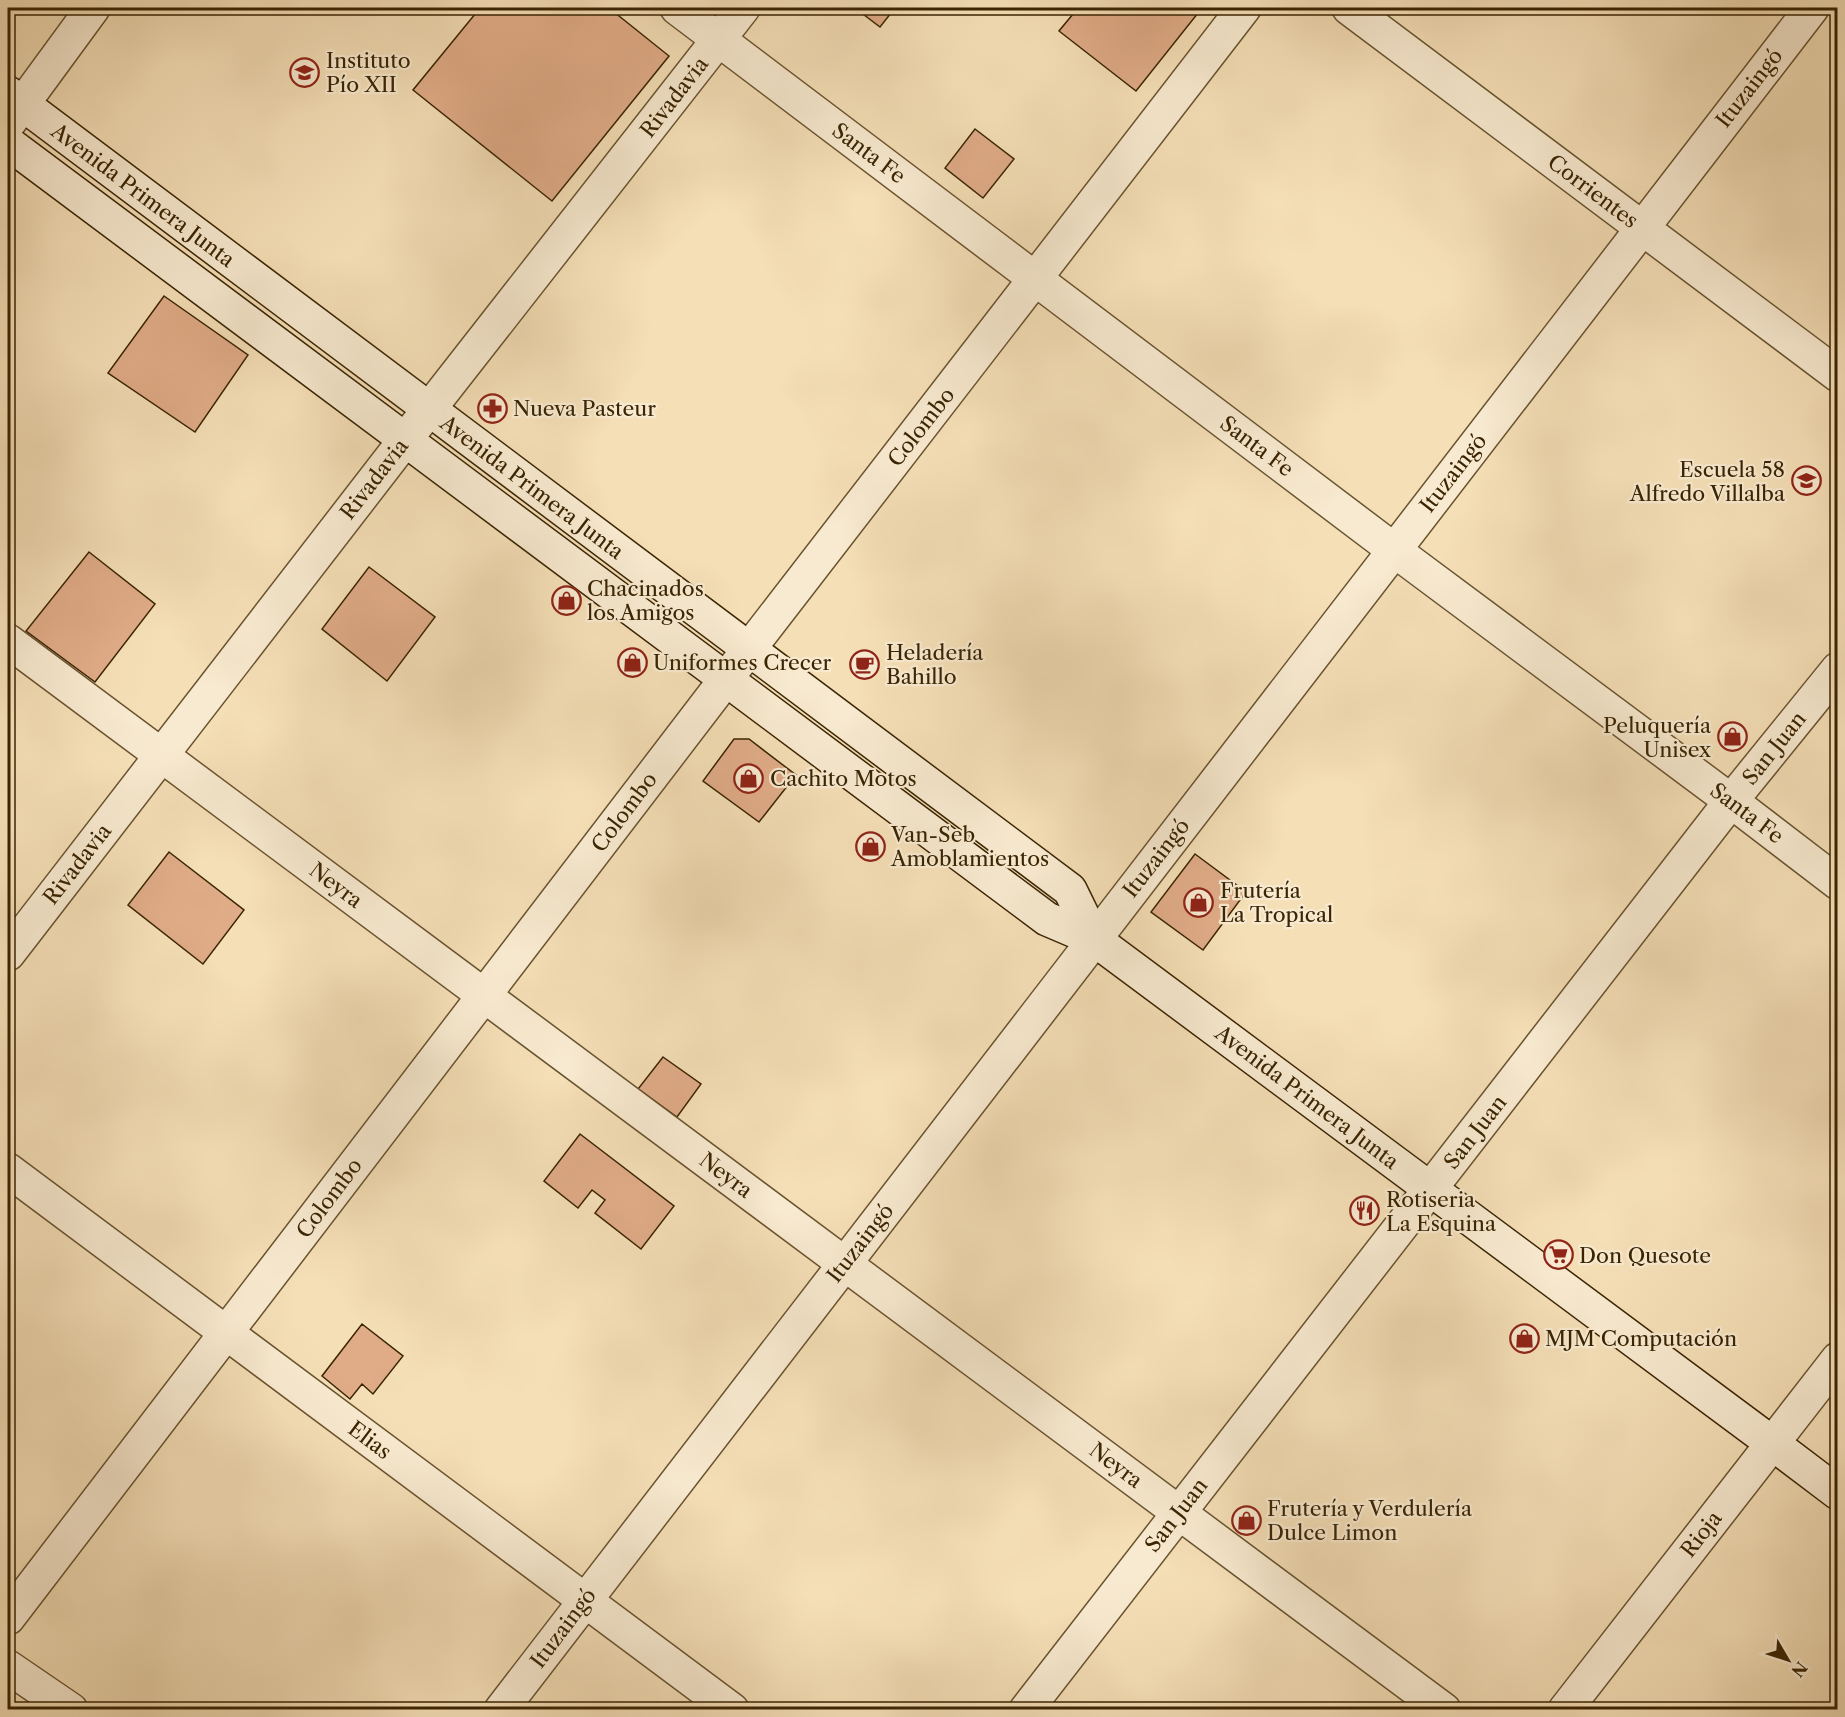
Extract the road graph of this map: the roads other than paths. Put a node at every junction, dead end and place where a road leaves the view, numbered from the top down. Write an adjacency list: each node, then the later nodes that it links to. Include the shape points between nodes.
1 (93, 8): 8 (street)
2 (677, 8): 7 (street, Santa Fe)
3 (744, 8): 7 (street, Rivadavia)
4 (1244, 8): 11 (street, Colombo)
5 (1349, 8): 10 (street, Corrientes)
6 (1812, 8): 10 (street, Ituzaingó)
7 (719, 39): 11 (street, Santa Fe); 13 (street, Rivadavia)
8 (12, 108): 13 (street, Avenida Primera Junta)
9 (8, 143): 14 (street, Avenida Primera Junta)
10 (1642, 228): 12 (street, Corrientes); 15 (street, Ituzaingó)
11 (1035, 278): 15 (street, Santa Fe); 17 (street, Colombo)
12 (1838, 375)
13 (428, 409): 14 (street, Rivadavia); 17 (street, Avenida Primera Junta)
14 (405, 440): 19 (street, Avenida Primera Junta); 20 (street, Rivadavia)
15 (1394, 550): 21 (street, Santa Fe); 23 (street, Ituzaingó)
16 (8, 641): 20 (street, Neyra)
17 (748, 649): 19 (street, Colombo); 23 (street, Avenida Primera Junta, via 1070,890)
18 (1838, 669): 21 (street, San Juan)
19 (726, 679): 23 (street, Avenida Primera Junta, via 1047,919); 25 (street, Colombo)
20 (161, 755): 24 (street, Rivadavia); 25 (street, Neyra)
21 (1731, 801): 22 (street, Santa Fe); 27 (street, San Juan)
22 (1838, 883)
23 (1094, 939): 27 (street, Avenida Primera Junta); 28 (street, Ituzaingó)
24 (8, 954)
25 (484, 995): 28 (street, Neyra); 29 (street, Colombo)
26 (8, 1170): 29 (street, Elias)
27 (1431, 1189): 31 (street, Avenida Primera Junta); 33 (street, San Juan)
28 (844, 1264): 33 (street, Neyra); 34 (street, Ituzaingó)
29 (226, 1332): 34 (street, Elias); 35 (street, Colombo)
30 (1838, 1359): 31 (street, Rioja)
31 (1772, 1443): 32 (street, Avenida Primera Junta); 42 (street, Rioja)
32 (1838, 1493)
33 (1179, 1512): 40 (street, San Juan); 41 (street, Neyra)
34 (585, 1600): 38 (street, Ituzaingó); 39 (street, Elias)
35 (8, 1618)
36 (8, 1667): 37 (street)
37 (71, 1710)
38 (501, 1710)
39 (732, 1710)
40 (1026, 1710)
41 (1444, 1710)
42 (1565, 1710)

